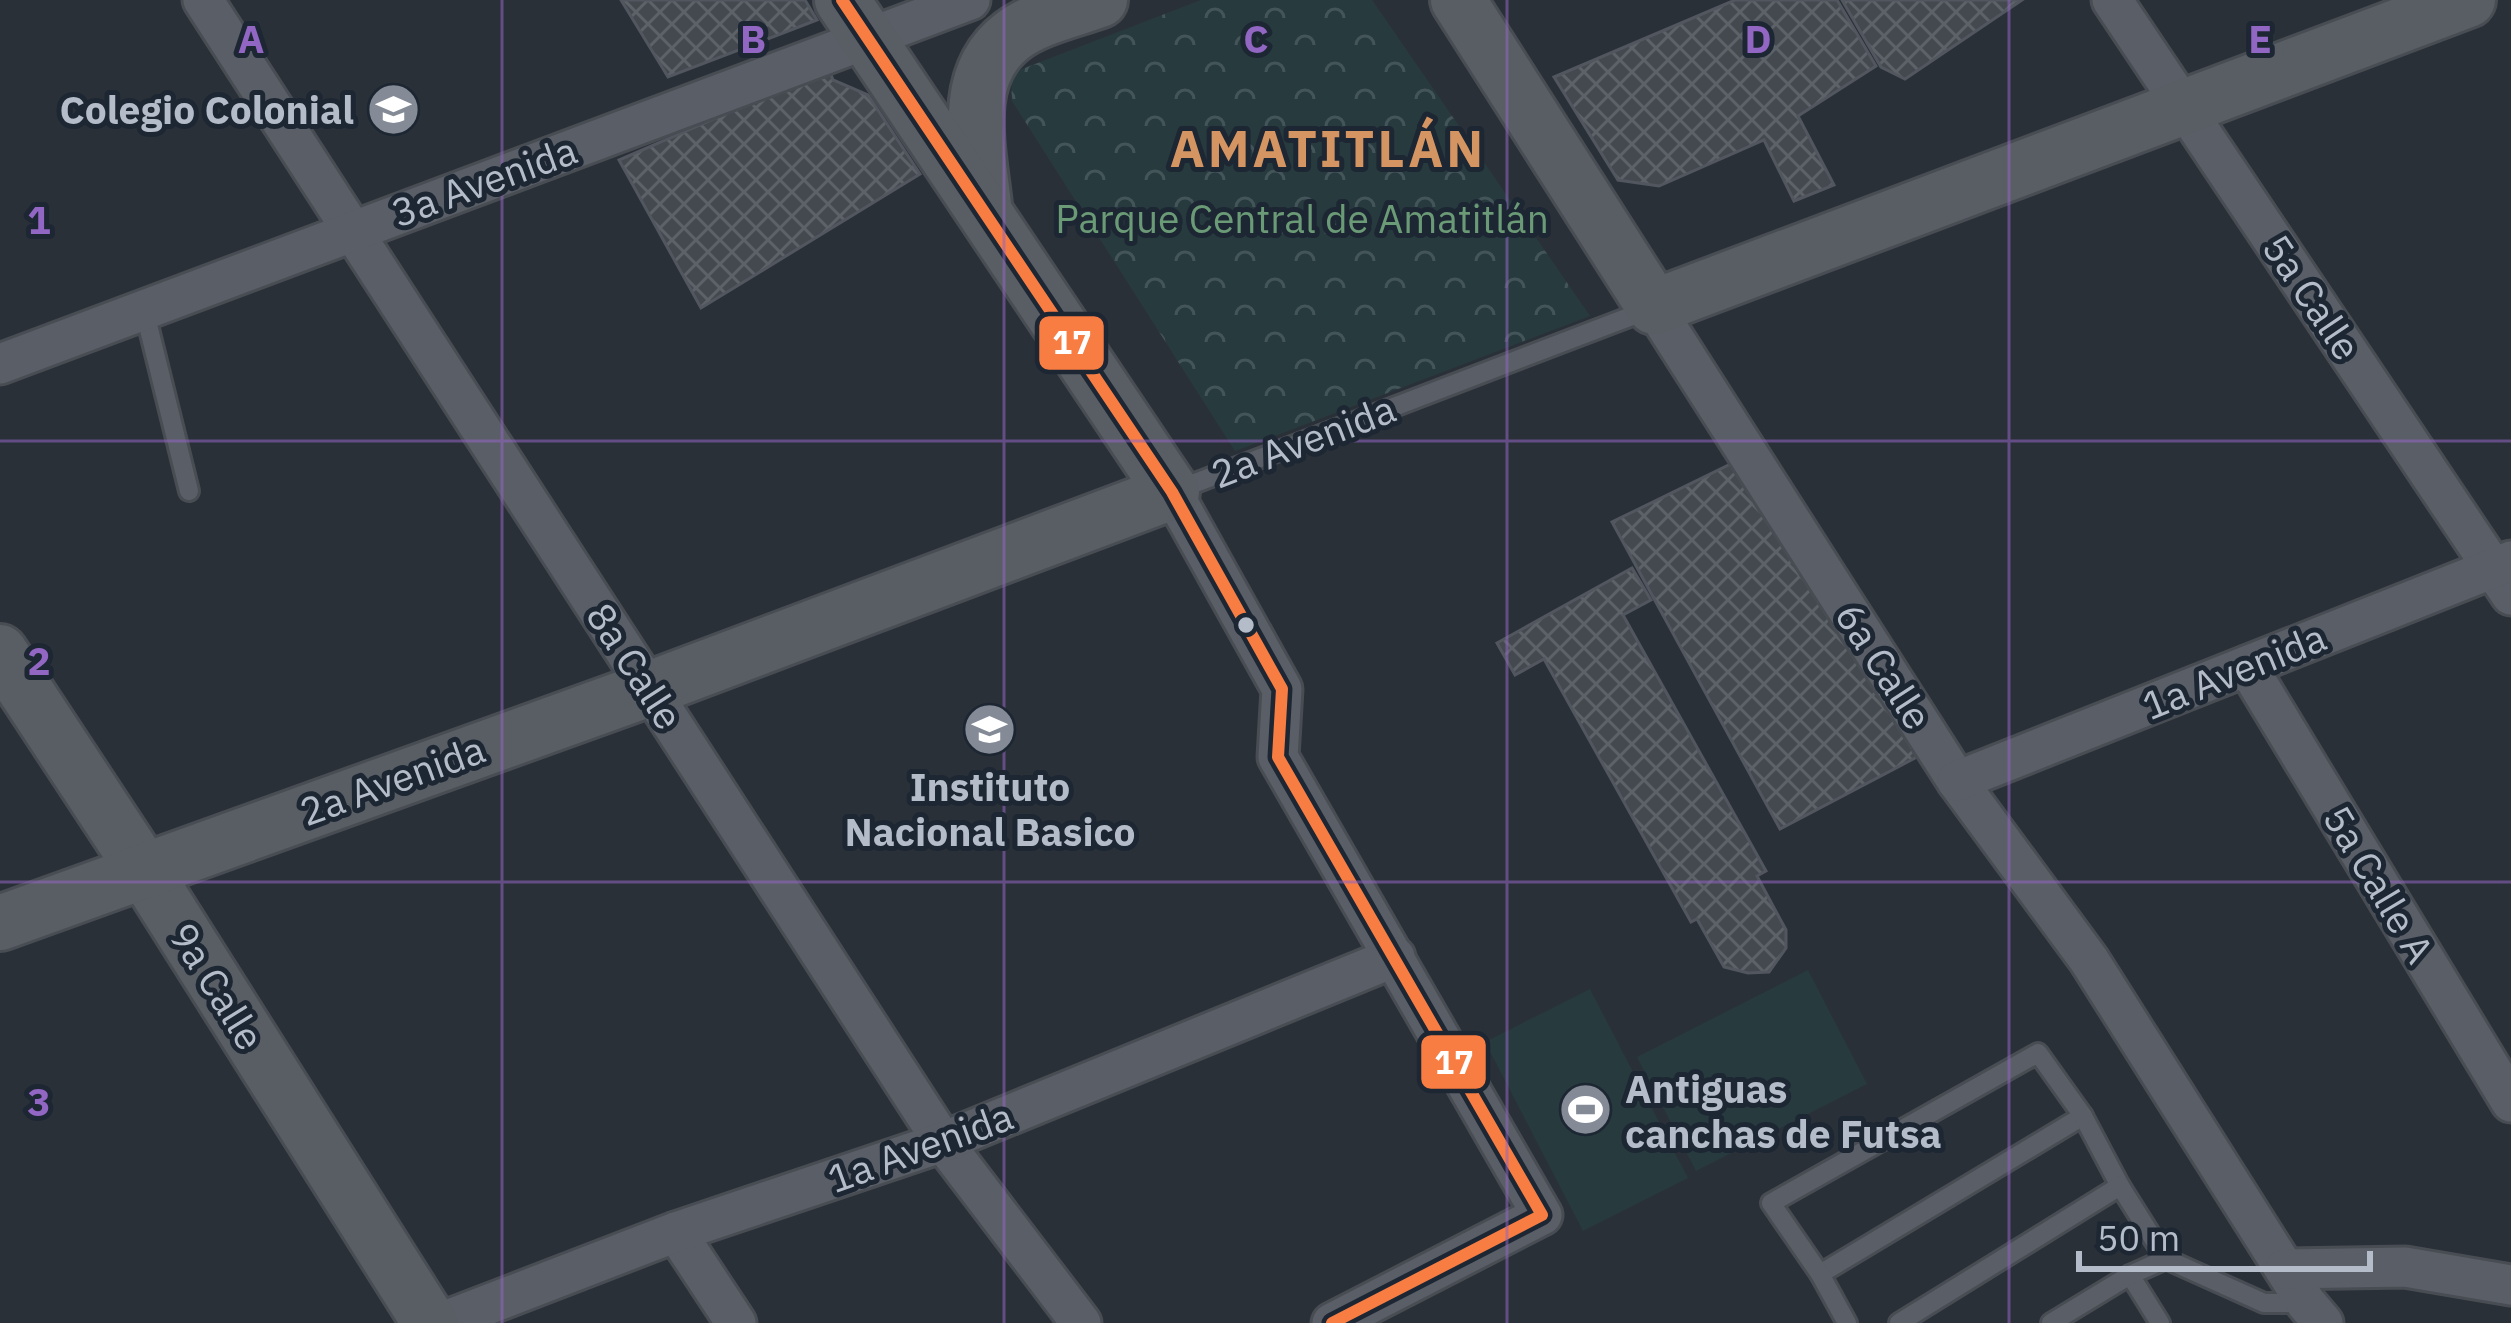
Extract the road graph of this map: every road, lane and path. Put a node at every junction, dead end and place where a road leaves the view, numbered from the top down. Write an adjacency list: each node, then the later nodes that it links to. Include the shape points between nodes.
1 (203, 0): 10 (street, 8a Calle)
2 (970, 0): 7 (street, 3a Avenida)
3 (1100, 0): 9 (main road, via 1015,33 984,73 974,122)
4 (2112, 0): 8 (street, 5a Calle)
5 (2468, 0): 8 (main road, 2a Avenida)
6 (1458, 2): 11 (main road, 6a Calle)
7 (855, 20): 9 (main road); 10 (street, 3a Avenida)
8 (2185, 109): 11 (main road, 2a Avenida); 16 (street, 5a Calle)
9 (985, 213): 15 (main road)
10 (352, 230): 12 (street, 3a Avenida); 19 (street, 8a Calle)
11 (1654, 307): 15 (lane, 2a Avenida); 20 (street, 6a Calle)
12 (143, 309): 13 (street, 3a Avenida); 14 (lane)
13 (0, 364)
14 (189, 491)
15 (1172, 492): 19 (main road, 2a Avenida); 23 (street, via 1282,688 1278,758)
16 (2505, 575): 18 (street, 1a Avenida)
17 (0, 652): 21 (main road, 9a Calle)
18 (2247, 666): 20 (street, 1a Avenida); 24 (street, 5a Calle A)
19 (649, 688): 21 (main road, 2a Avenida); 26 (street, 8a Calle)
20 (1957, 781): 30 (street, 6a Calle, via 2089,960)
21 (143, 868): 22 (main road, 2a Avenida); 35 (main road, 9a Calle)
22 (0, 923)
23 (1395, 957): 26 (street, 1a Avenida); 39 (street, via 1541,1215)
24 (2511, 1102)
25 (2083, 1116): 27 (lane); 31 (lane); 31 (lane, via 2038,1053 1771,1203)
26 (944, 1142): 28 (street, 1a Avenida); 38 (street, 8a Calle)
27 (2120, 1186): 29 (lane); 41 (lane)
28 (676, 1232): 36 (street, 1a Avenida); 37 (street)
29 (2166, 1259): 32 (lane); 34 (lane, via 2264,1303)
30 (2284, 1269): 33 (street, via 2405,1267); 34 (street, 6a Calle)
31 (1820, 1274): 40 (lane)
32 (2130, 1275): 42 (lane); 43 (lane)
33 (2511, 1285)
34 (2314, 1313)
35 (430, 1323)
36 (440, 1323)
37 (736, 1323)
38 (1081, 1323)
39 (1332, 1323)
40 (1846, 1323)
41 (1899, 1323)
42 (2051, 1323)
43 (2161, 1323)

